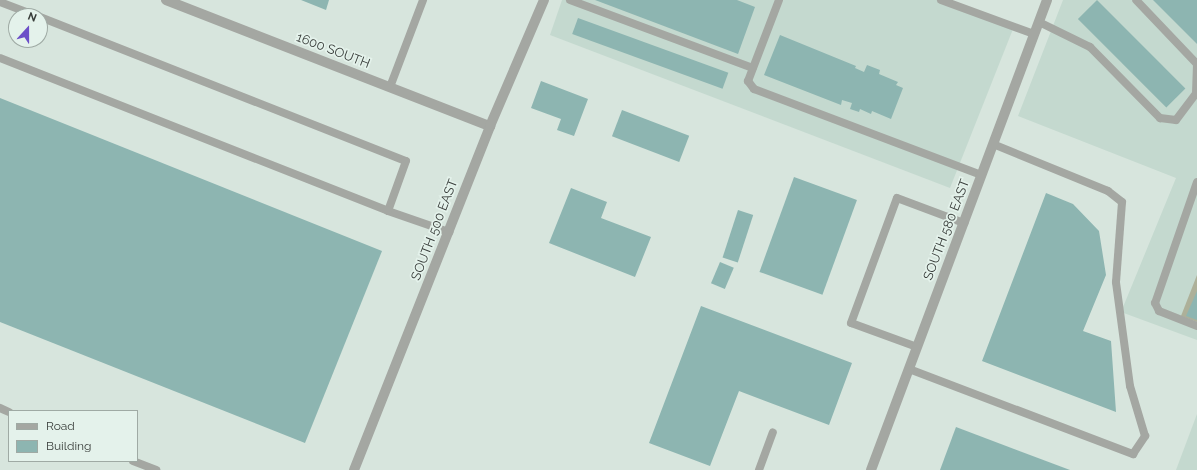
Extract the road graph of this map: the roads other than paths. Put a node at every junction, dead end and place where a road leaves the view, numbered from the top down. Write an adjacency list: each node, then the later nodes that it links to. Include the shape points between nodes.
1 (166, 0): 16 (street, 1600 SOUTH)
2 (423, 0): 16 (lane)
3 (544, 0): 17 (street, SOUTH 500 EAST)
4 (570, 0): 15 (lane)
5 (779, 0): 15 (lane)
6 (941, 0): 13 (lane)
7 (1047, 0): 12 (street, SOUTH 580 EAST)
8 (1136, 0): 12 (lane, via 1197,64 1196,92 1176,120 1160,118 1090,47)
9 (0, 2): 10 (lane)
10 (16, 8)
11 (48, 20): 21 (lane, via 406,161)
12 (1039, 22): 13 (street, SOUTH 580 EAST)
13 (1034, 34): 18 (street, SOUTH 580 EAST)
14 (0, 58): 21 (lane)
15 (754, 68): 19 (lane, via 748,81 754,89)
16 (390, 87): 17 (street, 1600 SOUTH)
17 (490, 126): 23 (street, SOUTH 500 EAST)
18 (993, 144): 19 (street, SOUTH 580 EAST); 26 (lane, via 1108,191 1122,202 1116,282 1130,386 1146,436 1133,454)
19 (981, 175): 22 (street, SOUTH 580 EAST)
20 (1197, 182): 24 (lane, via 1155,303 1159,311)
21 (388, 211): 23 (lane)
22 (964, 223): 25 (street, SOUTH 580 EAST); 25 (lane, via 897,198 851,323)
23 (449, 232): 30 (street, SOUTH 500 EAST)
24 (1197, 326)
25 (917, 347): 26 (street, SOUTH 580 EAST)
26 (909, 369): 32 (street, SOUTH 580 EAST)
27 (773, 432): 31 (lane)
28 (136, 462): 29 (lane)
29 (156, 470)
30 (354, 470)
31 (759, 470)
32 (871, 470)

